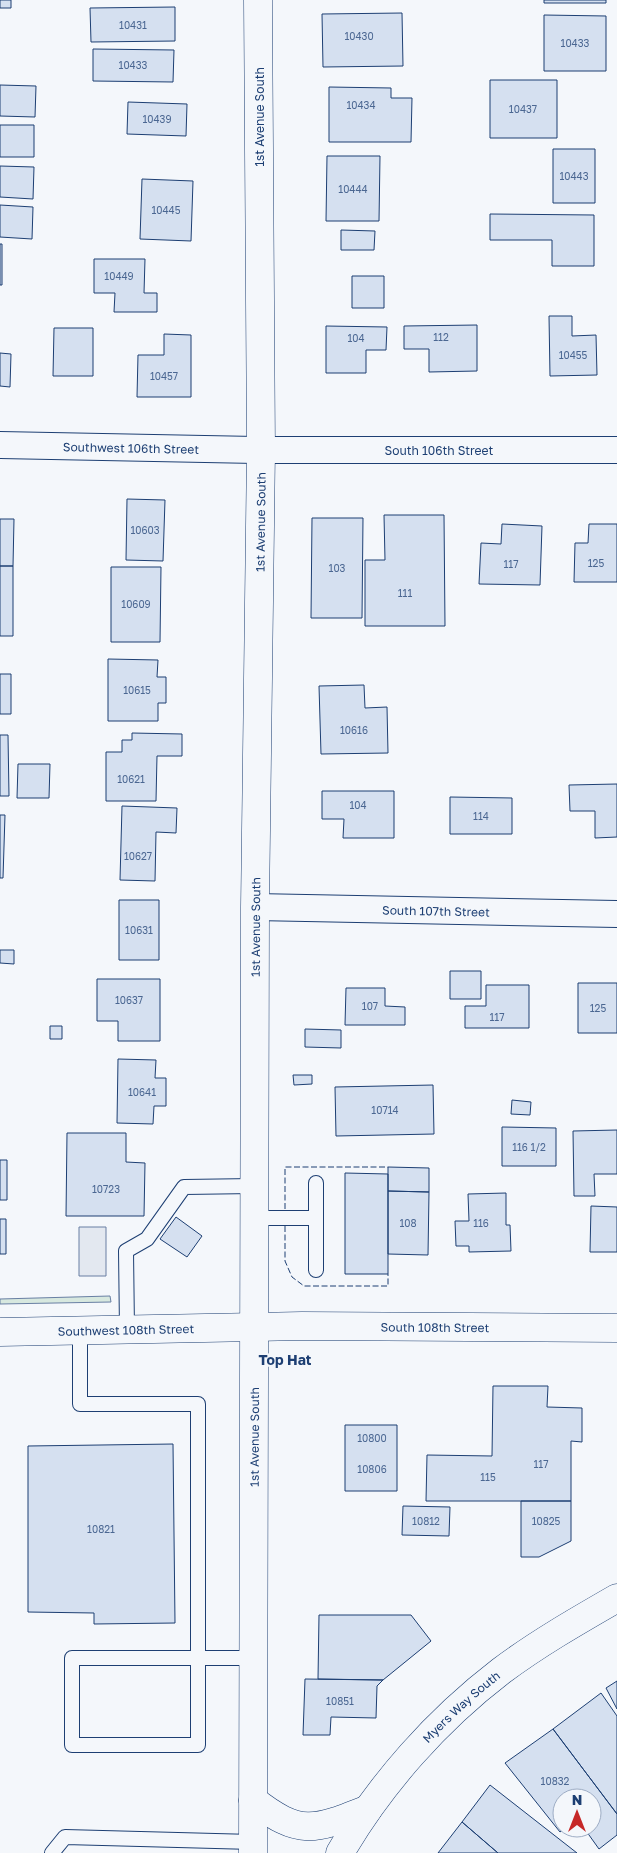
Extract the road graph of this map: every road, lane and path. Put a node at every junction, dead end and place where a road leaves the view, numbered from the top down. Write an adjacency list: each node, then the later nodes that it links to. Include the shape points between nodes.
1 (258, 0): 3 (street, 1st Avenue South)
2 (0, 445): 3 (street, Southwest 106th Street)
3 (261, 450): 4 (street, South 106th Street); 5 (street, 1st Avenue South)
4 (617, 450)
5 (255, 907): 6 (street, South 107th Street); 8 (street, 1st Avenue South)
6 (617, 914)
7 (316, 1183): 10 (lane)
8 (254, 1186): 9 (street, 1st Avenue South); 15 (lane, via 184,1187 148,1239 126,1251)
9 (254, 1218): 10 (lane); 12 (street, 1st Avenue South)
10 (316, 1218): 11 (lane)
11 (316, 1270)
12 (253, 1327): 13 (street, South 108th Street); 15 (street, Southwest 108th Street); 19 (street, 1st Avenue South)
13 (617, 1328)
14 (80, 1330): 15 (street, Southwest 108th Street); 16 (street, Southwest 108th Street); 18 (lane, via 80,1404 198,1404)
15 (127, 1330)
16 (0, 1332)
17 (617, 1598): 21 (street, Myers Way South, via 539,1644 463,1703 429,1736)
18 (198, 1658): 18 (lane, via 198,1745 72,1745 72,1658); 19 (lane)
19 (253, 1658): 20 (street, 1st Avenue South)
20 (253, 1800): 21 (street, via 273,1816 296,1826 317,1827); 22 (street, 1st Avenue South)
21 (368, 1809): 24 (street, Myers Way South)
22 (253, 1848): 23 (lane, via 65,1837)
23 (52, 1853)
24 (340, 1853)

